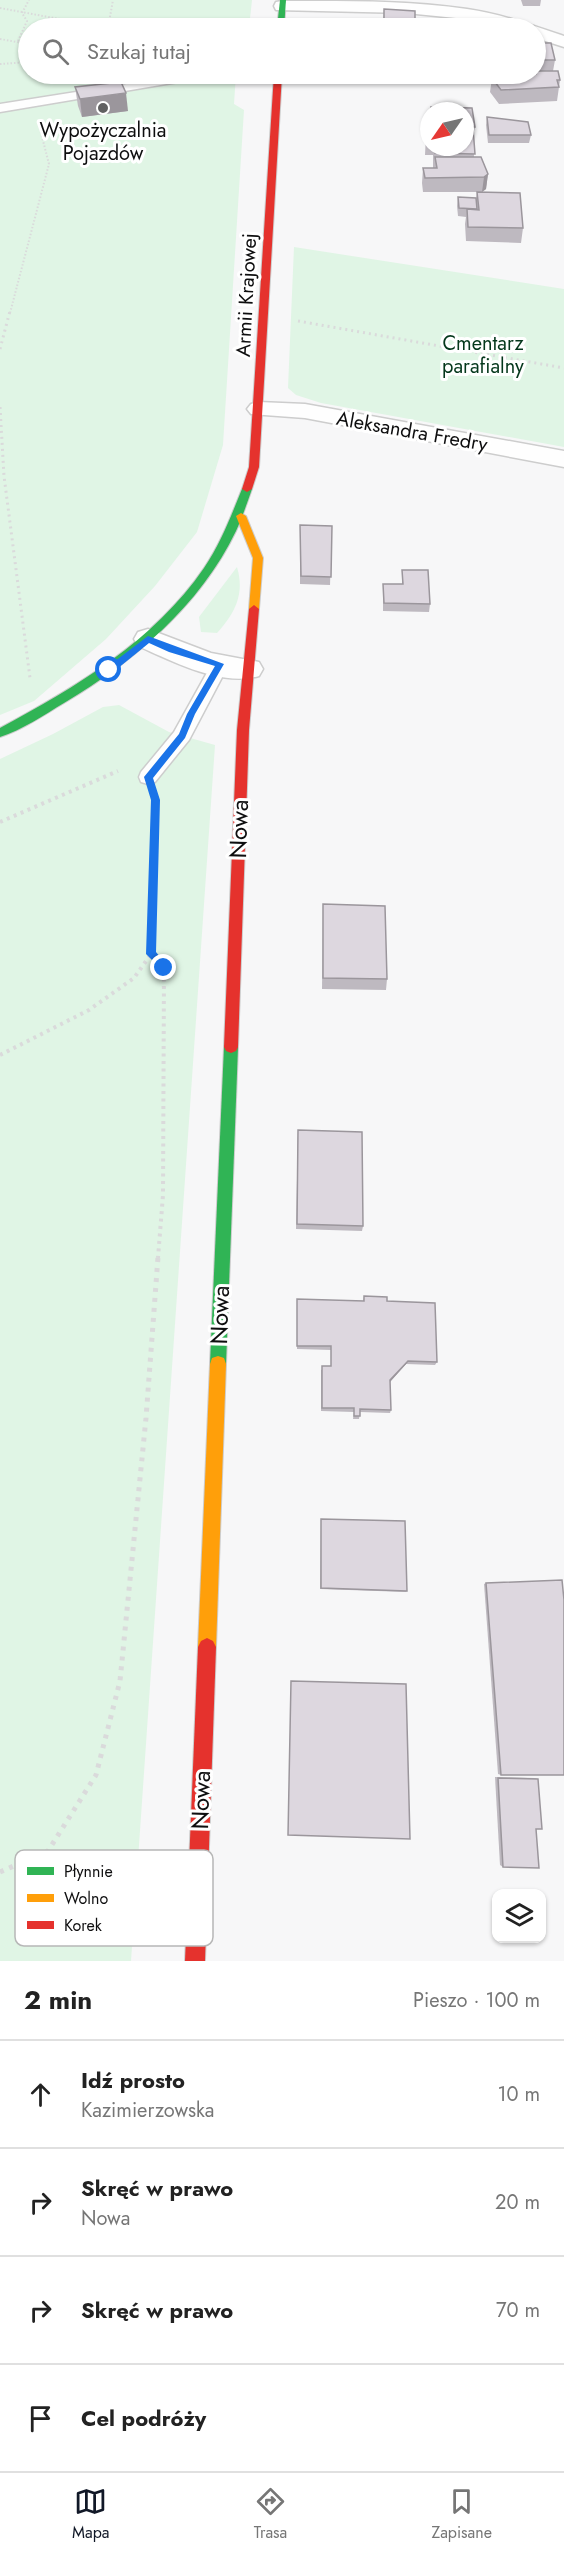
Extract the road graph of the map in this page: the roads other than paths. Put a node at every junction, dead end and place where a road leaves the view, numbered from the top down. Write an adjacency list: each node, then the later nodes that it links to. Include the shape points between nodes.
1 (283, 3): 2 (street); 3 (street, via 446,9)
2 (282, 18)
3 (496, 18)
4 (546, 36): 5 (street)
5 (564, 42)
6 (146, 84): 8 (lane)
7 (278, 84): 9 (street, Armii Krajowej)
8 (0, 108)
9 (259, 409): 10 (street, Aleksandra Fredry, via 305,411); 11 (street, Armii Krajowej, via 254,467)
10 (564, 459)
11 (241, 516): 12 (street, Armii Krajowej, via 200,587); 14 (street, Nowa, via 258,558)
12 (148, 639): 13 (street); 15 (street, Armii Krajowej, via 46,712)
13 (220, 664): 14 (street); 16 (lane, via 182,735)
14 (249, 669): 17 (street, Nowa)
15 (0, 733)
16 (148, 777)
17 (199, 1850)
18 (196, 1946): 19 (street, Nowa)
19 (195, 1961)

